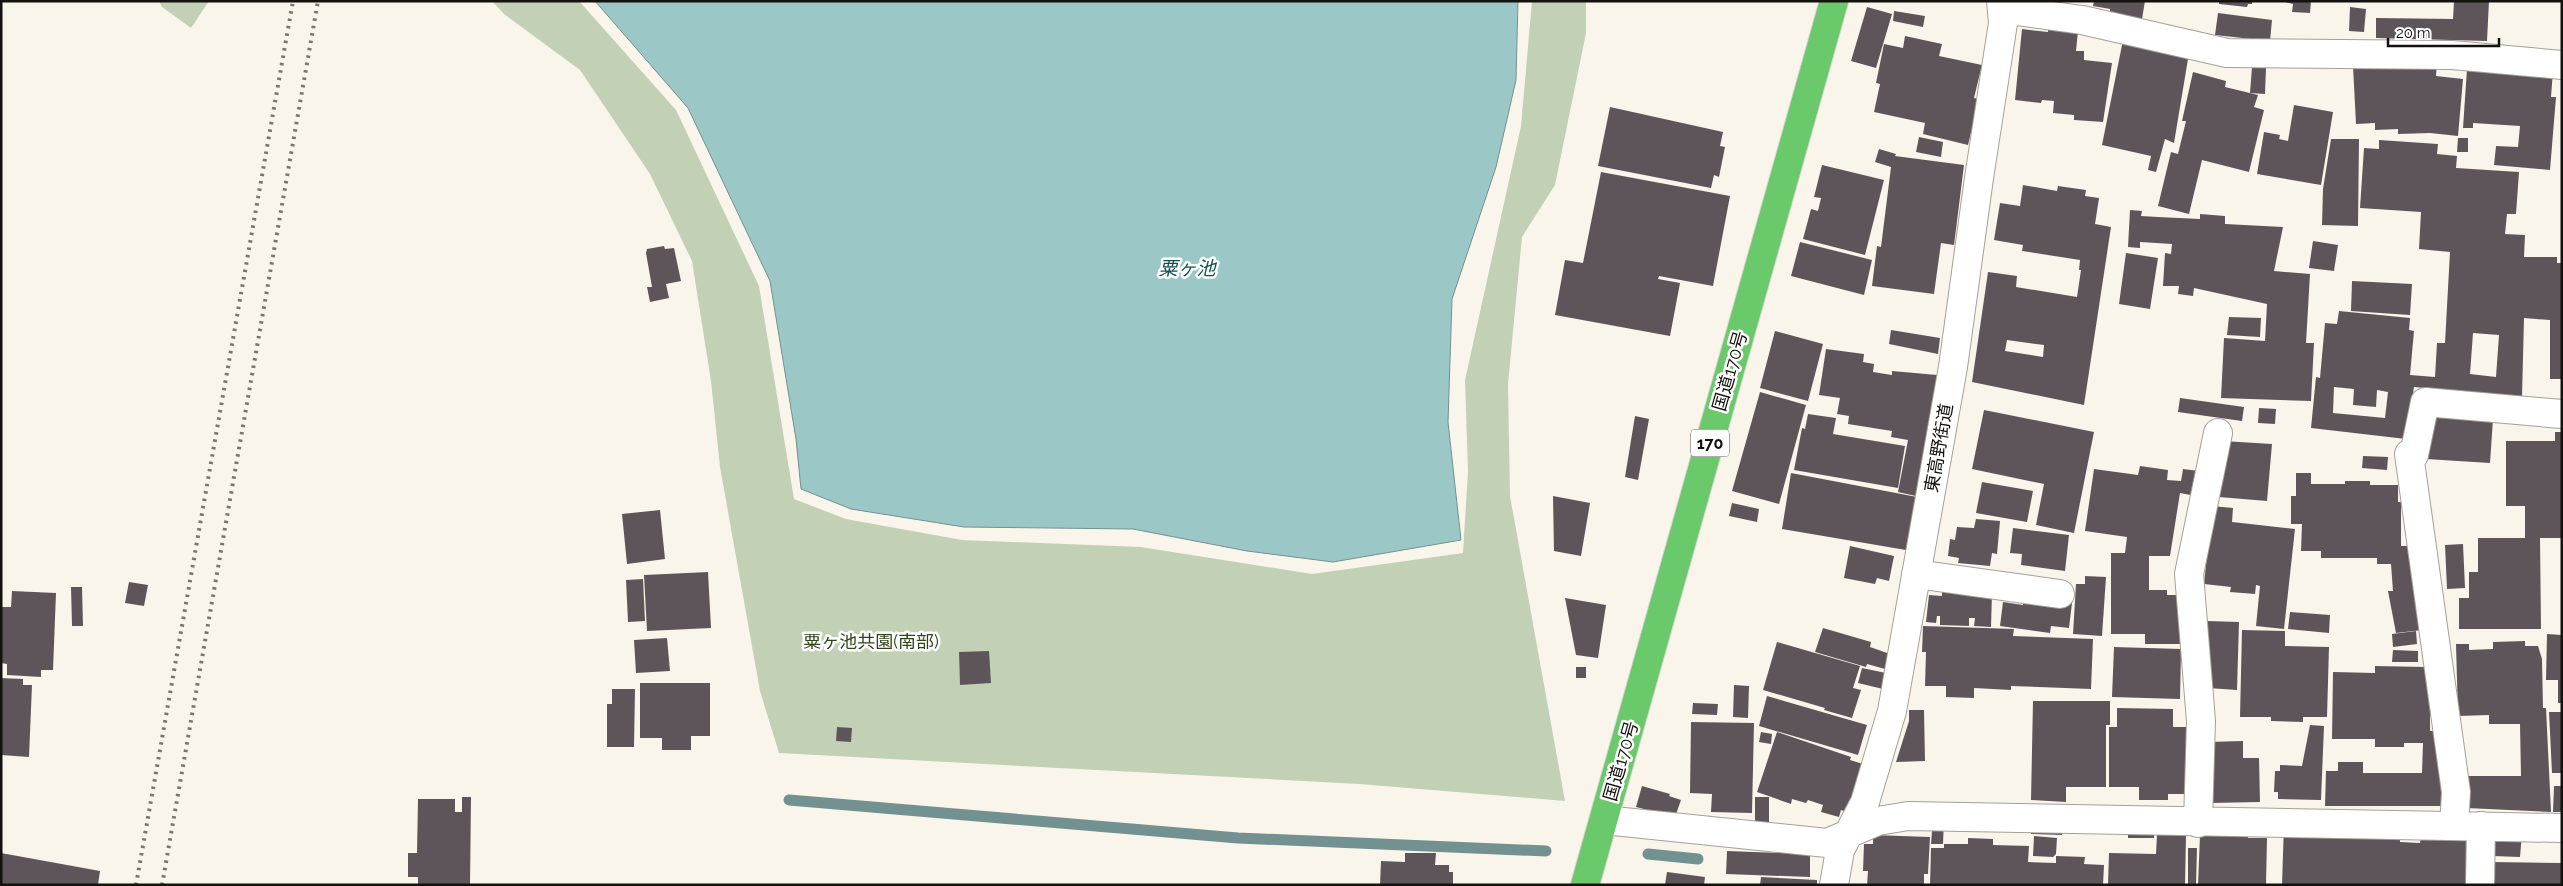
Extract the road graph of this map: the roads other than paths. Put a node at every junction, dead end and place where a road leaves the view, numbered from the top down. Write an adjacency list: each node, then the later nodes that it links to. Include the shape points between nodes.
1 (1834, 1): 8 (highway, 国道170号 / 170)
2 (2001, 5): 3 (street, via 2227,53 2452,55); 6 (street, 東高野街道, via 2003,23 1954,367)
3 (2562, 65)
4 (2562, 414): 10 (street, via 2425,402 2414,455 2409,454 2456,792)
5 (2218, 433): 9 (street, via 2189,574 2201,720)
6 (1916, 574): 7 (street); 12 (street, 東高野街道, via 1892,711 1865,802)
7 (2060, 594)
8 (1604, 820): 12 (street, via 1827,843); 13 (highway, 国道170号 / 170)
9 (2198, 823): 10 (street); 12 (street, via 1908,816 1878,821)
10 (2468, 826): 11 (street); 15 (street)
11 (2562, 828)
12 (1847, 835): 14 (street, 東高野街道, via 1840,850)
13 (1585, 885)
14 (1834, 885)
15 (2480, 885)

